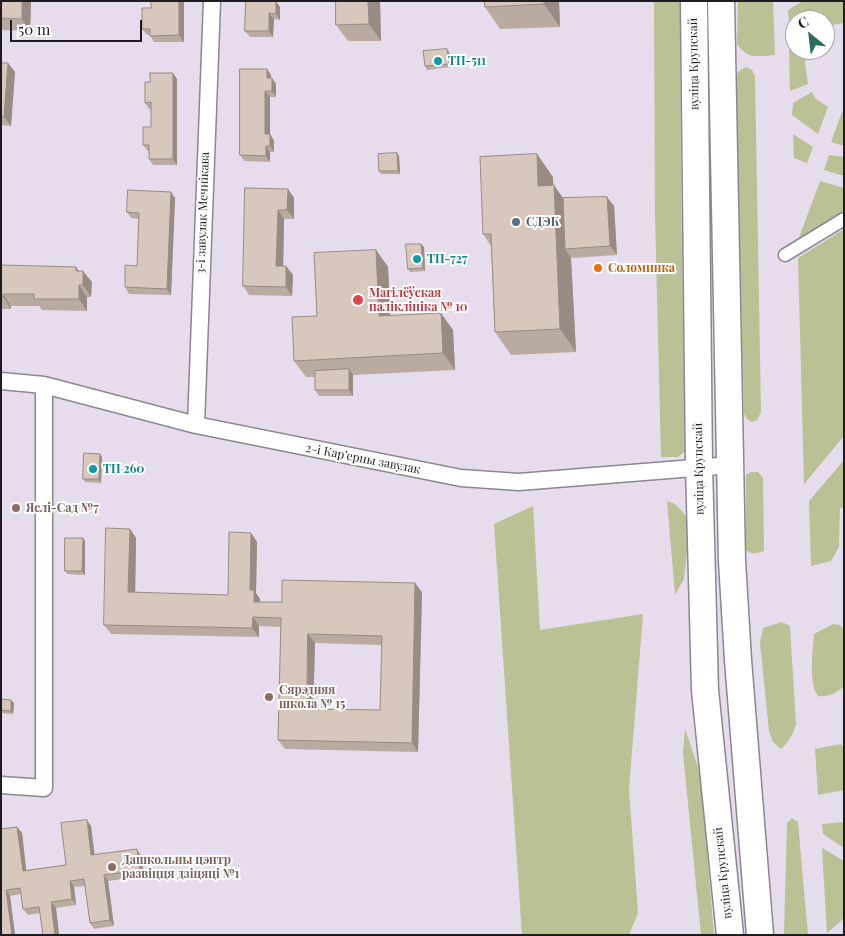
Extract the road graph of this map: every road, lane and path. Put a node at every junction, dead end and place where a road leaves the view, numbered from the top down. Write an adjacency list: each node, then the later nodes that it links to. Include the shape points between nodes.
1 (212, 1): 8 (street, 3-і завулак Мечнікава)
2 (694, 1): 10 (main road, вуліца Крупскай)
3 (721, 1): 9 (main road)
4 (844, 219): 5 (street)
5 (785, 255)
6 (1, 381): 7 (street, 2-і Карʼерны завулак)
7 (44, 385): 8 (street, 2-і Карʼерны завулак); 11 (street, via 44,788)
8 (196, 426): 10 (street, 2-і Карʼерны завулак, via 461,478 519,482)
9 (731, 465): 10 (street, 2-і Карʼерны завулак); 13 (main road, via 736,630)
10 (698, 466): 12 (main road, вуліца Крупскай, via 705,690)
11 (1, 785)
12 (730, 935)
13 (760, 935)

